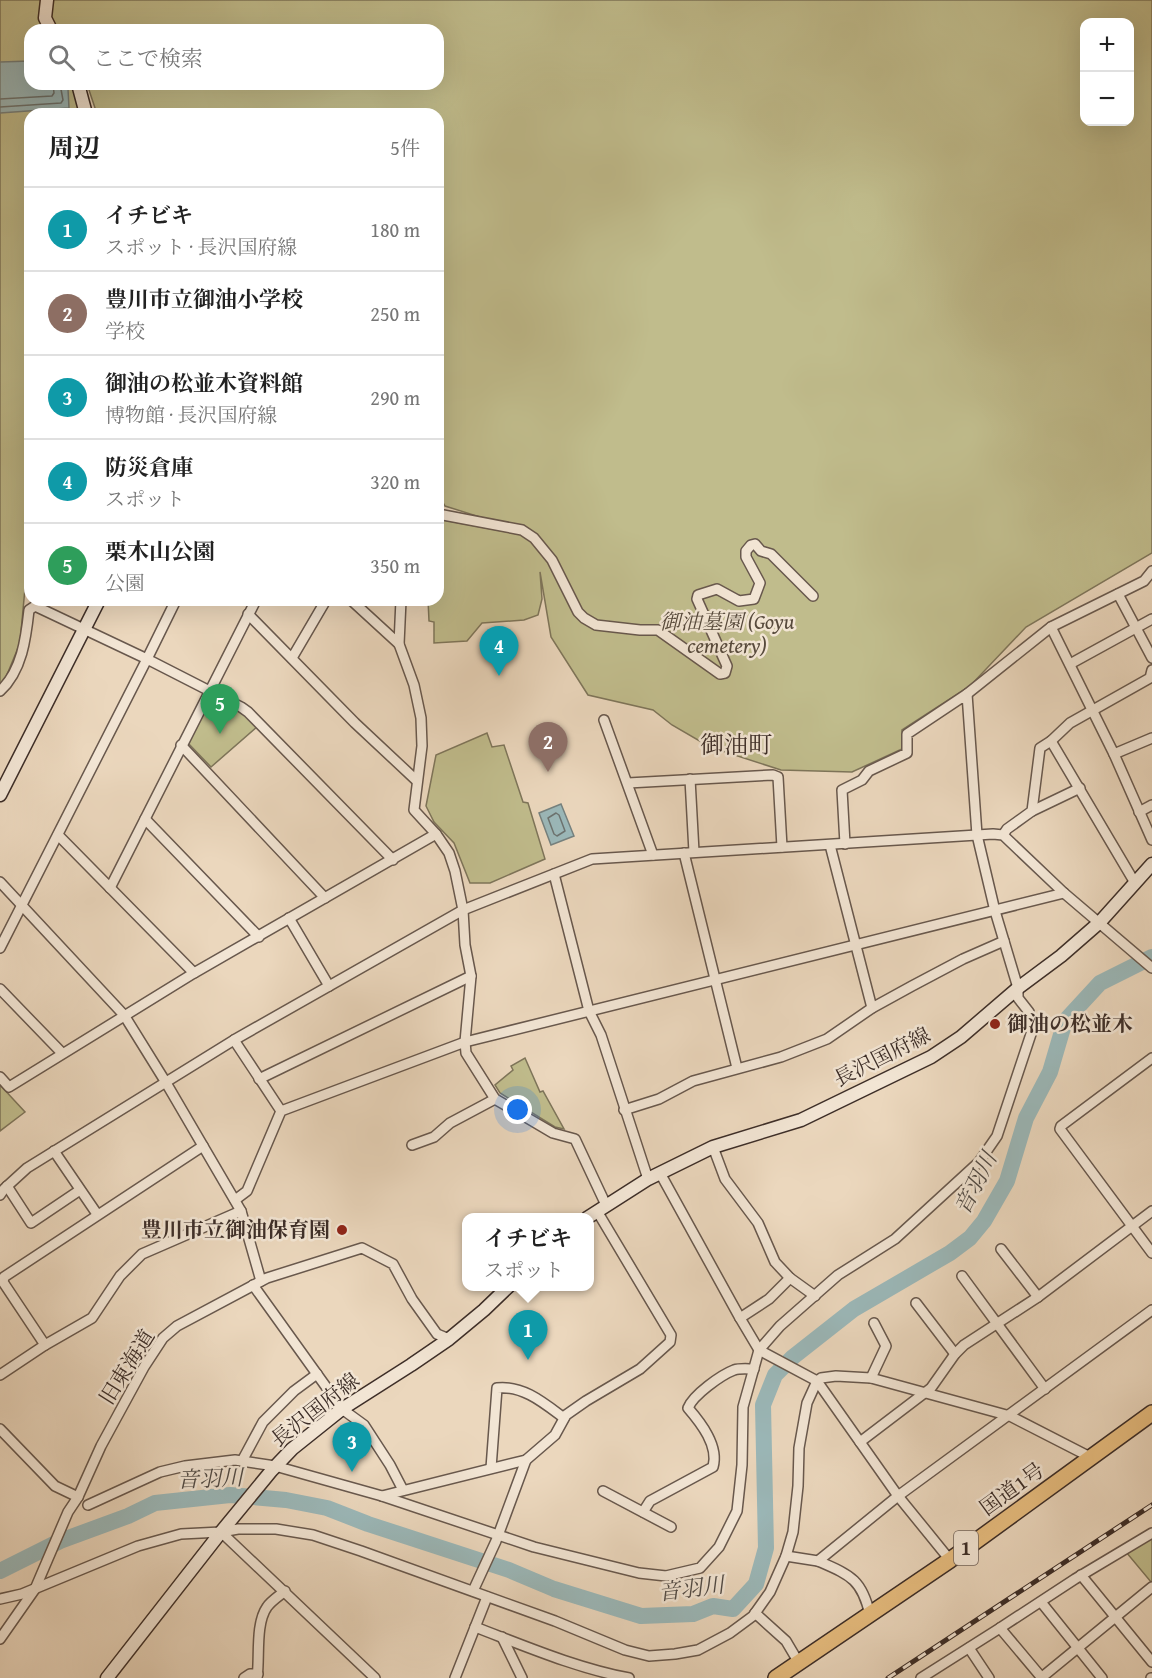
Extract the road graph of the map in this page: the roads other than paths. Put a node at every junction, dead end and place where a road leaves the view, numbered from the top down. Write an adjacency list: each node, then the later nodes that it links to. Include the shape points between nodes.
1 (46, 0): 2 (main road)
2 (48, 24)
3 (80, 90): 4 (main road)
4 (84, 108)
5 (444, 515): 8 (street, via 522,530 543,547 584,618 596,625 658,630 720,674 725,673 727,666 697,599 698,595 717,589 739,601 754,599 760,583 746,557 751,545 771,554)
6 (1152, 571): 7 (street, via 1144,581)
7 (1118, 594): 17 (street); 18 (street)
8 (813, 596)
9 (96, 606): 19 (main road)
10 (173, 606): 23 (street)
11 (253, 606): 15 (street)
12 (322, 606): 21 (street)
13 (358, 606): 20 (street)
14 (401, 606): 20 (street)
15 (248, 614): 21 (street); 26 (street)
16 (1152, 619): 18 (street)
17 (1051, 627): 24 (street); 28 (street)
18 (1137, 627): 22 (street); 24 (street)
19 (85, 629): 23 (street); 27 (street, via 35,606 29,610 25,645 9,683); 39 (main road)
20 (399, 644): 36 (street, via 421,718)
21 (292, 658): 36 (street)
22 (1152, 658)
23 (147, 659): 26 (street); 45 (street)
24 (1070, 664): 29 (street)
25 (1152, 670): 29 (street, via 1150,678)
26 (209, 691): 33 (street); 54 (street, via 249,712)
27 (0, 692)
28 (967, 694): 46 (street); 49 (street, via 907,734 907,753 869,771 862,780 842,790)
29 (1092, 710): 32 (street); 34 (street)
30 (604, 720): 37 (street)
31 (1152, 738): 34 (street)
32 (1051, 741): 38 (street); 41 (street, via 1040,748)
33 (181, 745): 43 (street); 61 (street)
34 (1114, 754): 42 (street)
35 (690, 779): 37 (street); 51 (street, via 778,777); 52 (street)
36 (417, 781): 44 (street, via 414,810)
37 (628, 783): 53 (street)
38 (1080, 788): 41 (street); 58 (street)
39 (0, 795)
40 (1152, 805): 42 (street)
41 (1032, 811): 47 (street, via 1006,829)
42 (1139, 812): 48 (street)
43 (145, 819): 59 (street); 67 (street)
44 (436, 834): 54 (street); 63 (street, via 449,854)
45 (58, 835): 59 (street); 62 (street)
46 (977, 835): 47 (street); 49 (street); 64 (street)
47 (1003, 836): 60 (street)
48 (1152, 840)
49 (845, 844): 50 (street)
50 (830, 845): 51 (street); 69 (street)
51 (782, 848): 52 (street)
52 (689, 853): 53 (street); 74 (street)
53 (653, 855): 56 (street, via 592,859)
54 (393, 860): 61 (street)
55 (1152, 864): 58 (main road, 長沢国府線)
56 (554, 874): 63 (street); 79 (street)
57 (0, 882): 62 (street)
58 (1135, 883): 66 (main road, 長沢国府線)
59 (110, 888): 72 (street)
60 (1064, 893): 64 (street); 66 (street)
61 (325, 898): 65 (street)
62 (22, 906): 70 (street); 80 (street)
63 (463, 910): 73 (street); 75 (street)
64 (995, 911): 68 (street); 69 (street)
65 (289, 918): 67 (street); 75 (street)
66 (1100, 922): 71 (street); 76 (main road, 長沢国府線)
67 (259, 937): 72 (street)
68 (1004, 941): 76 (street); 78 (street)
69 (855, 945): 74 (street); 78 (street)
70 (0, 948)
71 (1152, 968)
72 (194, 973): 80 (street)
73 (471, 976): 82 (street); 87 (street)
74 (714, 979): 79 (street); 85 (street)
75 (329, 986): 81 (street)
76 (1018, 988): 94 (main road, 長沢国府線, via 931,1057 801,1119); 113 (street, via 1018,998 1029,1012 1032,1030 997,1136 979,1162 895,1239 838,1275)
77 (0, 989): 83 (street)
78 (873, 1008): 85 (street, via 827,1039 781,1057)
79 (589, 1011): 82 (street); 90 (street, via 601,1035)
80 (124, 1015): 83 (street); 88 (street)
81 (234, 1040): 87 (street); 88 (street)
82 (465, 1042): 89 (street, via 466,1053); 91 (street)
83 (62, 1053): 86 (street, via 9,1087)
84 (1152, 1058): 106 (street, via 1060,1126)
85 (737, 1068): 90 (street, via 693,1081 659,1099)
86 (0, 1077)
87 (259, 1079): 91 (street)
88 (165, 1081): 93 (street); 95 (street)
89 (495, 1099): 92 (street, via 450,1123 434,1137); 103 (street, via 554,1133 575,1139)
90 (624, 1110): 97 (street)
91 (281, 1111): 101 (street, via 247,1191)
92 (412, 1145)
93 (202, 1146): 101 (street); 105 (street)
94 (713, 1147): 96 (main road, 長沢国府線); 110 (street, via 725,1179 758,1223 775,1262)
95 (54, 1151): 98 (street); 99 (street)
96 (660, 1173): 97 (main road, 長沢国府線); 117 (street)
97 (648, 1179): 103 (main road, 長沢国府線)
98 (7, 1186): 99 (street, via 31,1223); 100 (street)
99 (80, 1190): 105 (street)
100 (0, 1195)
101 (235, 1200): 102 (street)
102 (241, 1211): 111 (street); 121 (street, via 142,1254 120,1276 92,1318)
103 (596, 1211): 134 (street, via 671,1335 670,1342 640,1369)
104 (1152, 1211): 106 (street)
105 (97, 1214): 121 (street, via 4,1277 3,1282)
106 (1132, 1227): 108 (street); 114 (street)
107 (1001, 1249): 114 (street)
108 (1152, 1253)
109 (962, 1276): 119 (street)
110 (790, 1278): 113 (street); 117 (street, via 769,1299)
111 (257, 1283): 120 (street, 旧東海道, via 362,1248 393,1264 411,1299 437,1334); 125 (street); 147 (street, 旧東海道, via 177,1326 163,1338 101,1446)
112 (504, 1291): 120 (main road, 長沢国府線)
113 (815, 1296): 122 (street, via 780,1326)
114 (1038, 1297): 119 (street)
115 (916, 1302): 123 (street)
116 (1152, 1310): 129 (street)
117 (740, 1318): 122 (street)
118 (874, 1323): 127 (street, via 886,1346)
119 (998, 1324): 123 (street); 129 (street)
120 (449, 1339): 131 (main road, 長沢国府線)
121 (45, 1345): 126 (street)
122 (762, 1351): 124 (street); 128 (street)
123 (955, 1354): 130 (street, via 932,1388)
124 (754, 1369): 149 (street, via 735,1370 691,1401 688,1408 705,1428 715,1460 713,1467 650,1501); 153 (street, via 743,1407 736,1511 719,1547 700,1568 666,1576 639,1573)
125 (317, 1374): 131 (street); 140 (street, via 263,1422)
126 (0, 1375)
127 (871, 1378): 128 (street); 130 (street)
128 (815, 1379): 137 (street); 154 (street, via 802,1426 793,1532)
129 (1045, 1389): 133 (street)
130 (924, 1393): 133 (street); 137 (street)
131 (342, 1409): 141 (main road, 長沢国府線); 143 (street, via 364,1425)
132 (1152, 1413): 138 (highway, 国道1号 / 1)
133 (1010, 1416): 138 (street); 146 (street)
134 (564, 1418): 139 (street, via 555,1435); 142 (street, via 518,1389 497,1388)
135 (1152, 1426): 186 (highway, 国道1号 / 1, via 956,1567)
136 (0, 1429): 147 (street, via 55,1486)
137 (860, 1442): 146 (street)
138 (1092, 1458): 155 (highway, 国道1号 / 1)
139 (526, 1460): 142 (street); 153 (street)
140 (242, 1461): 141 (street); 148 (street, via 160,1472)
141 (273, 1468): 145 (street); 151 (main road, 長沢国府線)
142 (491, 1468): 143 (street)
143 (403, 1490): 145 (street)
144 (603, 1491): 149 (street)
145 (382, 1496): 153 (street)
146 (898, 1496): 155 (street); 156 (street)
147 (78, 1497): 158 (street, 旧東海道, via 63,1522)
148 (88, 1505)
149 (643, 1512): 150 (street)
150 (671, 1527)
151 (224, 1529): 158 (street, via 181,1534 138,1546); 160 (street, via 276,1529 313,1535); 161 (street); 179 (main road, 長沢国府線)
152 (1152, 1533): 157 (street)
153 (497, 1538): 160 (street)
154 (786, 1556): 156 (street); 165 (street, via 770,1592)
155 (950, 1560): 166 (highway, 国道1号 / 1)
156 (818, 1561): 166 (street, via 842,1571 860,1585)
157 (1081, 1575): 164 (street); 167 (street)
158 (37, 1585): 163 (street); 171 (street, 旧東海道)
159 (1152, 1587): 167 (street)
160 (474, 1589): 162 (street)
161 (285, 1591): 178 (street, via 267,1606 262,1616); 181 (street)
162 (487, 1597): 165 (street, via 649,1656 698,1650 730,1633); 168 (street)
163 (0, 1599)
164 (1041, 1602): 169 (street); 174 (street)
165 (755, 1613): 177 (street, via 786,1641)
166 (870, 1615): 177 (highway, 国道1号 / 1)
167 (1115, 1618): 174 (street); 175 (street)
168 (475, 1627): 170 (street); 182 (street)
169 (1000, 1628): 173 (street); 189 (street)
170 (502, 1637): 183 (street); 184 (street, via 553,1657)
171 (0, 1639)
172 (1152, 1643): 175 (street)
173 (969, 1648): 187 (street); 188 (street)
174 (1078, 1648): 189 (street); 190 (street)
175 (1143, 1651): 176 (street)
176 (1152, 1662)
177 (799, 1663): 185 (highway, 国道1号 / 1)
178 (258, 1676): 180 (street, via 250,1674)
179 (108, 1678)
180 (244, 1678)
181 (375, 1678)
182 (455, 1678)
183 (522, 1678)
184 (629, 1678)
185 (776, 1678)
186 (789, 1678)
187 (921, 1678)
188 (989, 1678)
189 (1042, 1678)
190 (1102, 1678)

